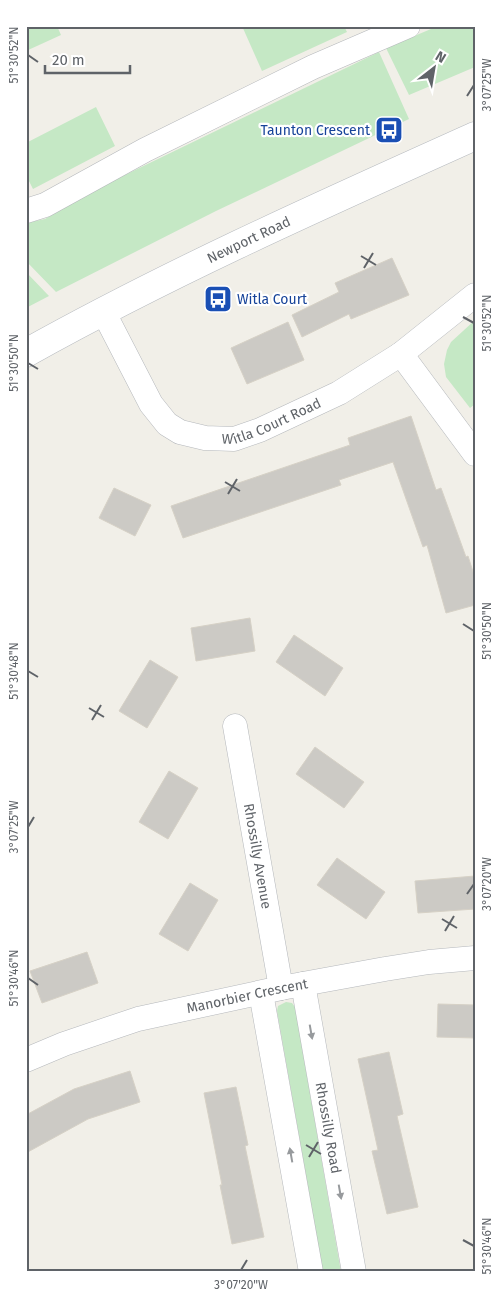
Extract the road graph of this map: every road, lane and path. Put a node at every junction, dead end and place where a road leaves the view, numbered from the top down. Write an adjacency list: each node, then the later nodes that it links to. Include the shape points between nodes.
1 (408, 26): 3 (street, via 312,68 145,150 45,205)
2 (475, 136): 5 (main road, Newport Road, via 313,209)
3 (26, 211)
4 (475, 295): 7 (street, Witla Court Road)
5 (103, 311): 6 (main road, Newport Road); 7 (street, Witla Court Road, via 151,404 167,424 180,432 206,438 234,439 260,430 339,393)
6 (26, 353)
7 (401, 354): 8 (street)
8 (475, 454)
9 (235, 726): 11 (street, Rhossilly Avenue)
10 (475, 958): 11 (street, Manorbier Crescent, via 428,962)
11 (282, 988): 12 (street, Manorbier Crescent, via 138,1019); 13 (street, one-way to 11); 14 (street, Rhossilly Road, one-way to 14)
12 (26, 1060)
13 (311, 1272)
14 (354, 1272)

